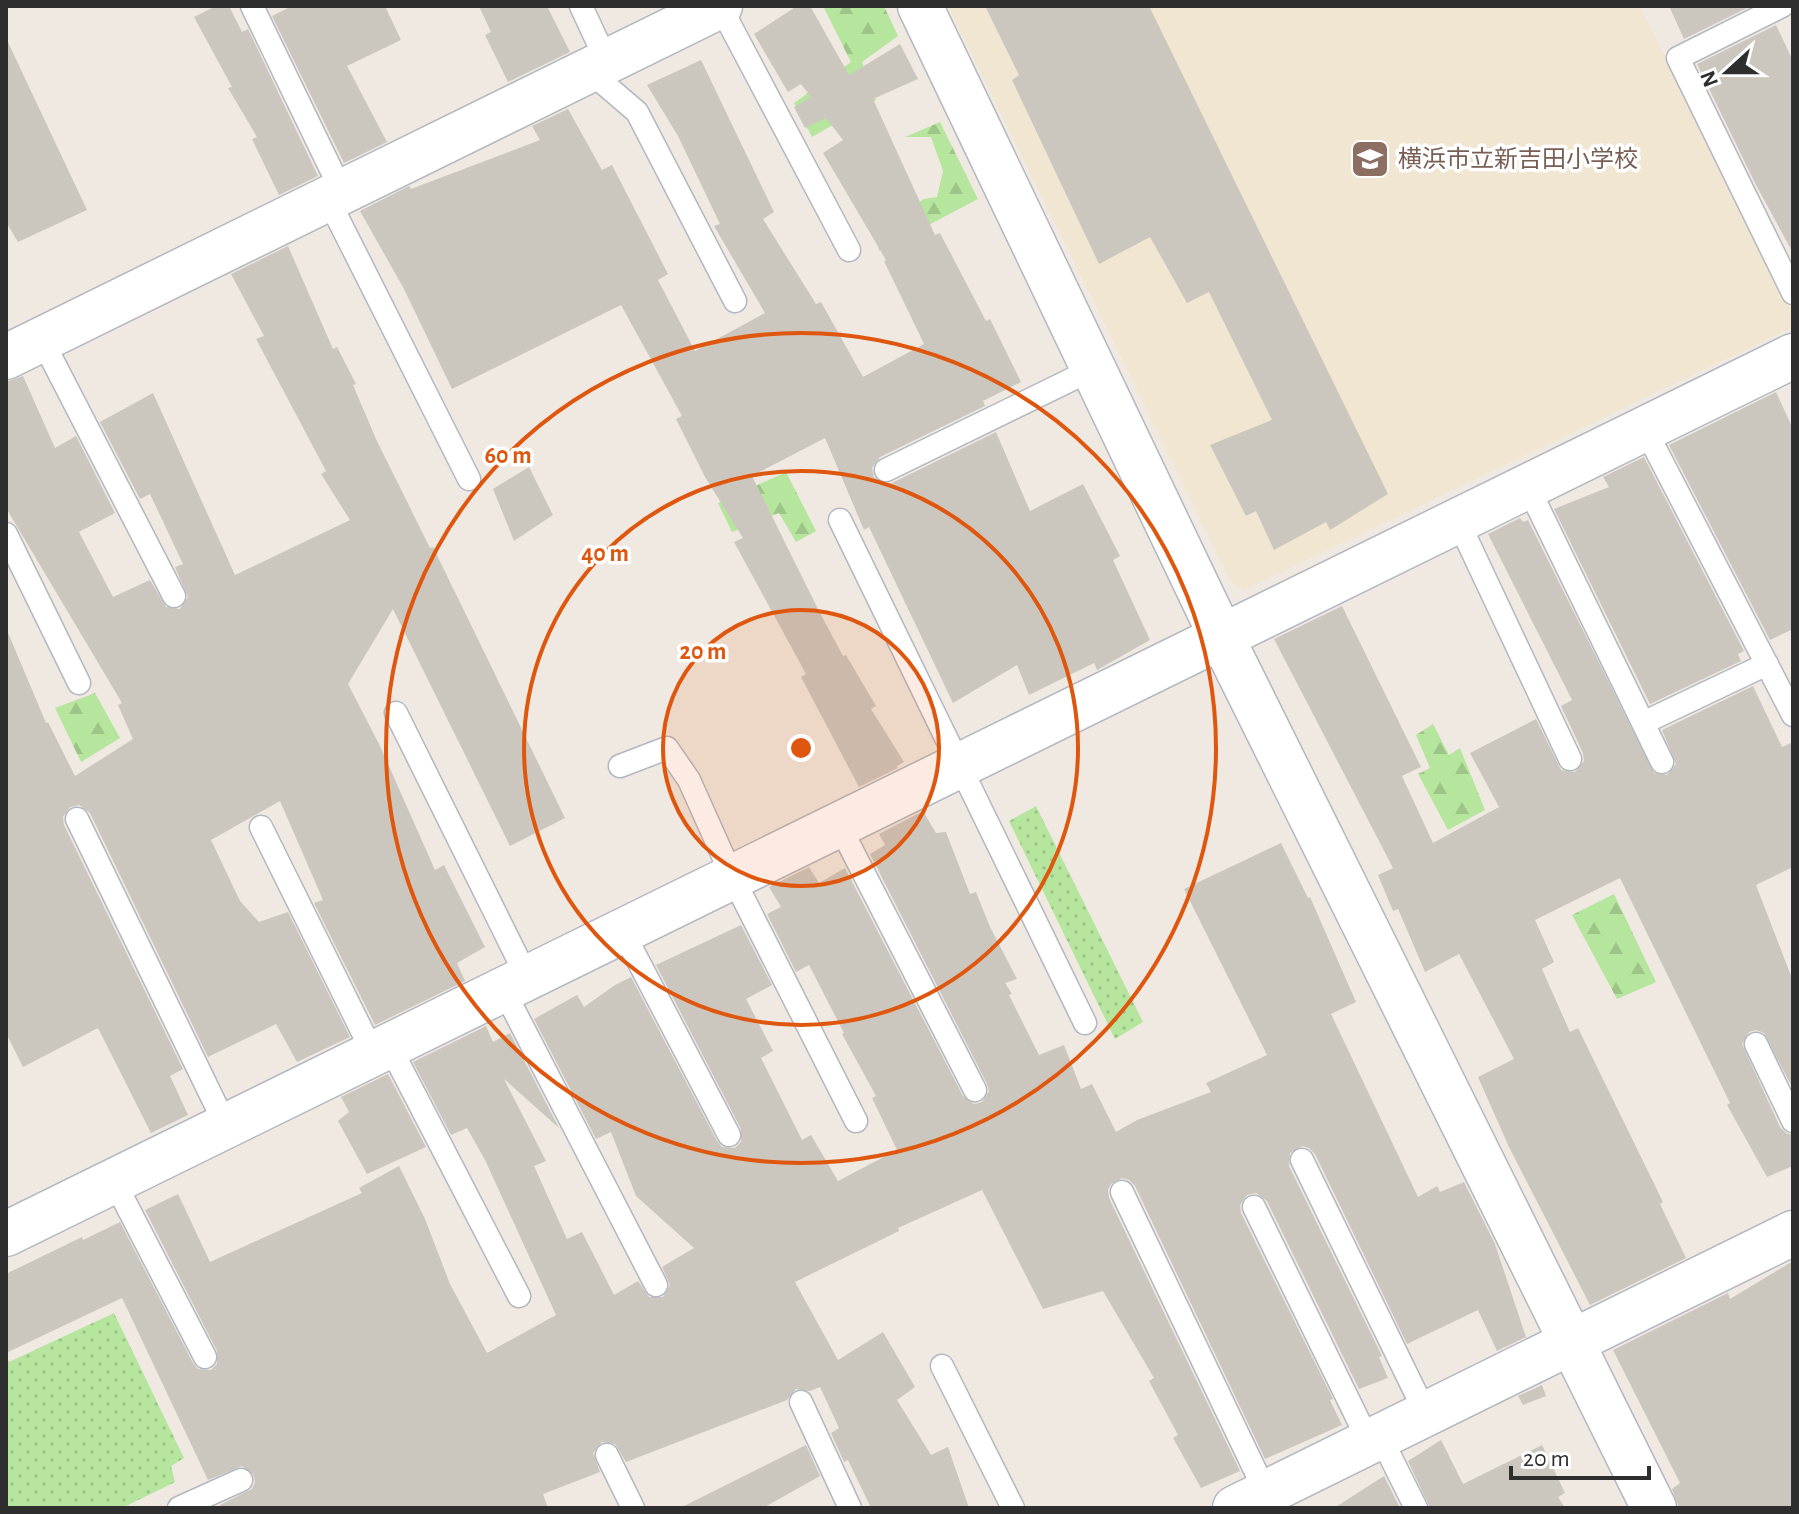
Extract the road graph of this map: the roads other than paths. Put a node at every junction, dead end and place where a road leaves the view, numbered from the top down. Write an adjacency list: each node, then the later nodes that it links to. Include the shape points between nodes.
1 (252, 6): 9 (lane)
2 (581, 6): 8 (lane)
3 (720, 6): 8 (street); 10 (lane)
4 (920, 6): 15 (street)
5 (1782, 6): 11 (lane, via 1678,58)
6 (1790, 6): 7 (lane)
7 (1793, 12)
8 (598, 66): 9 (street); 12 (lane, via 637,112)
9 (335, 196): 13 (street); 18 (lane)
10 (849, 250)
11 (1793, 293)
12 (735, 301)
13 (24, 348): 23 (lane)
14 (1793, 356): 16 (street)
15 (1093, 369): 17 (lane); 24 (street)
16 (1645, 429): 19 (street); 25 (lane)
17 (886, 470)
18 (469, 479)
19 (1528, 487): 21 (street); 29 (lane)
20 (840, 520): 33 (lane)
21 (1458, 521): 24 (street); 30 (lane)
22 (6, 534): 26 (lane)
23 (174, 596)
24 (1222, 638): 33 (street); 56 (street)
25 (1767, 664): 28 (lane); 29 (lane)
26 (79, 683)
27 (396, 713): 39 (lane)
28 (1793, 715)
29 (1643, 723): 31 (lane)
30 (1570, 759)
31 (1662, 762)
32 (620, 766): 37 (lane, via 667,748 689,780)
33 (959, 766): 35 (street); 40 (lane)
34 (77, 819): 46 (lane)
35 (839, 825): 37 (street); 43 (lane)
36 (261, 827): 42 (lane)
37 (732, 876): 38 (street); 44 (lane)
38 (622, 930): 39 (street); 47 (lane)
39 (515, 983): 42 (street); 54 (lane)
40 (1085, 1023)
41 (1756, 1044): 45 (lane)
42 (381, 1049): 46 (street); 55 (lane)
43 (975, 1090)
44 (856, 1121)
45 (1793, 1121)
46 (226, 1126): 49 (street)
47 (729, 1135)
48 (1302, 1160): 60 (lane)
49 (114, 1181): 52 (street); 57 (lane)
50 (1122, 1192): 64 (lane)
51 (1254, 1207): 61 (lane)
52 (9, 1226)
53 (1793, 1233): 56 (street)
54 (656, 1285)
55 (519, 1296)
56 (1573, 1341): 60 (street); 70 (street)
57 (205, 1357)
58 (942, 1366): 68 (lane)
59 (801, 1402): 67 (lane)
60 (1426, 1414): 61 (street)
61 (1374, 1439): 64 (street); 69 (lane)
62 (607, 1455): 66 (lane)
63 (241, 1480): 65 (lane)
64 (1251, 1500)
65 (179, 1508)
66 (633, 1508)
67 (850, 1508)
68 (1013, 1508)
69 (1416, 1508)
70 (1654, 1508)

